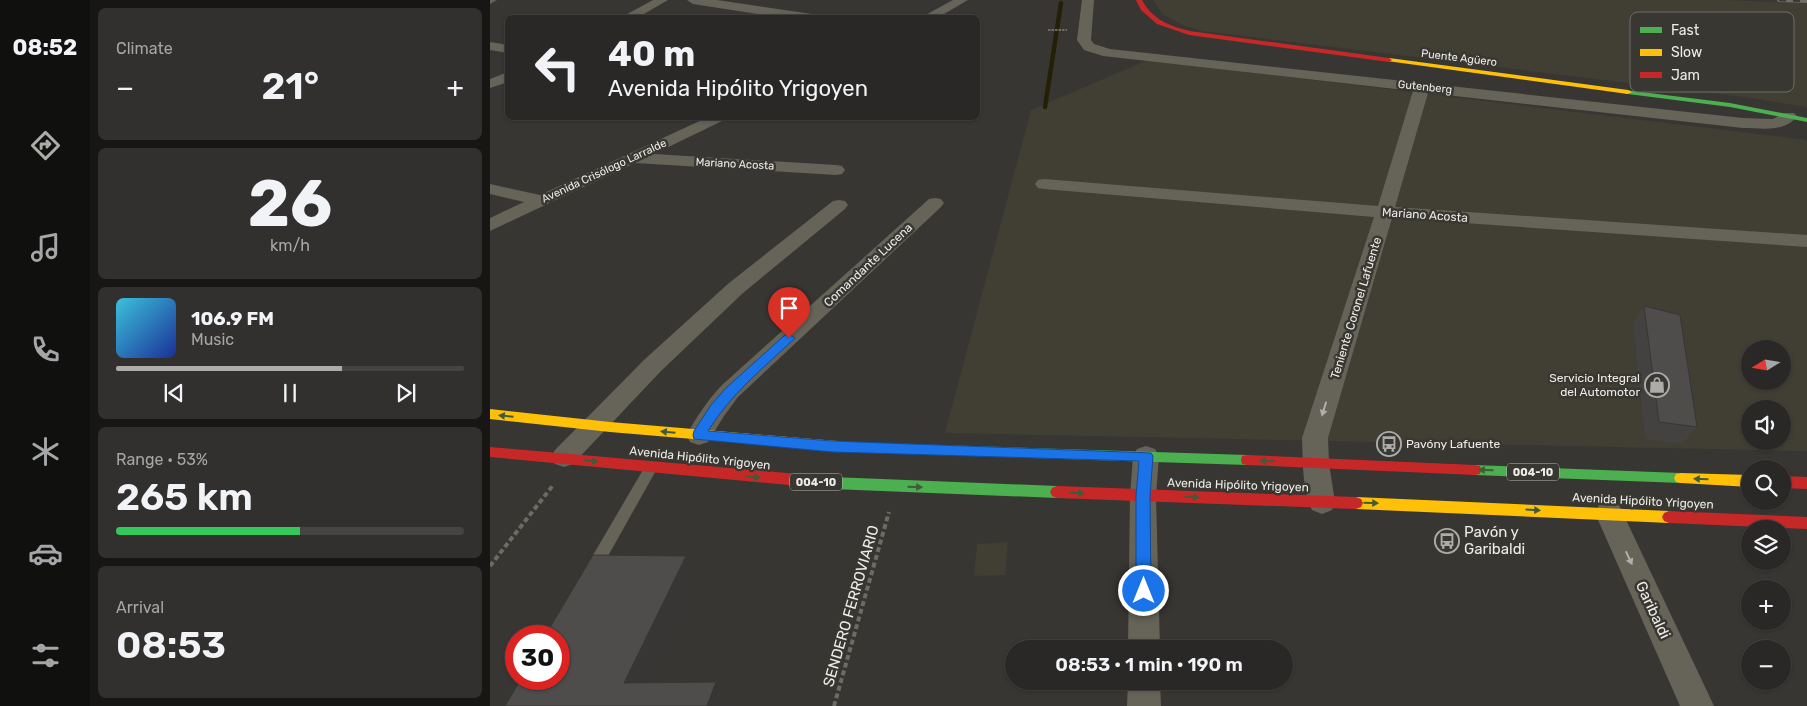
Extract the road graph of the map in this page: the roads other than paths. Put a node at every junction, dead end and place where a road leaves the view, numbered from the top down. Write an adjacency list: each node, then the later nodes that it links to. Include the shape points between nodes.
1 (662, 0): 6 (street)
2 (693, 0): 7 (street)
3 (962, 0): 8 (street)
4 (1088, 0): 13 (street, Gutenberg, via 1084,40 1089,47 1098,50)
5 (1139, 0): 14 (main road, Puente Agüero, via 1144,12 1170,27 1210,37)
6 (632, 15)
7 (792, 15)
8 (932, 15)
9 (490, 46): 10 (street)
10 (505, 48)
11 (505, 77): 12 (street)
12 (490, 84)
13 (1422, 87): 16 (street, Gutenberg, via 1743,123 1779,122); 26 (street, Teniente Coronel Lafuente)
14 (1630, 92)
15 (1631, 92): 16 (main road, Puente Agüero)
16 (1789, 116): 18 (main road, Gutenberg)
17 (713, 120): 19 (street, Avenida Crisólogo Larralde)
18 (1807, 120)
19 (633, 158): 20 (street, Mariano Acosta); 23 (street, Avenida Crisólogo Larralde)
20 (836, 170)
21 (1044, 184): 26 (street, Mariano Acosta)
22 (490, 189): 23 (street)
23 (540, 200): 27 (street, Avenida Crisólogo Larralde)
24 (935, 203): 31 (street, Comandante Lucena, via 730,391)
25 (838, 205): 30 (street, via 736,288 653,365)
26 (1386, 212): 28 (street, Mariano Acosta); 35 (street, Teniente Coronel Lafuente, one-way to 35, via 1315,438)
27 (490, 225)
28 (1807, 241)
29 (490, 414): 30 (main road, Avenida Hipólito Yrigoyen / 004-10, one-way to 29)
30 (595, 425): 31 (main road, Avenida Hipólito Yrigoyen / 004-10, one-way to 30); 34 (street)
31 (699, 435): 32 (main road, Avenida Hipólito Yrigoyen / 004-10, via 832,447)
32 (1146, 456): 35 (main road, Avenida Hipólito Yrigoyen / 004-10, one-way to 32); 40 (street)
33 (495, 458): 34 (main road, Avenida Hipólito Yrigoyen / 004-10)
34 (570, 459): 36 (main road, Avenida Hipólito Yrigoyen / 004-10, one-way to 36)
35 (1316, 463): 37 (main road, Avenida Hipólito Yrigoyen / 004-10, one-way to 35); 41 (street, Teniente Coronel Lafuente)
36 (652, 467): 40 (main road, Avenida Hipólito Yrigoyen / 004-10, one-way to 40, via 855,485); 44 (lane)
37 (1741, 480)
38 (1791, 482): 39 (main road)
39 (1807, 483)
40 (1143, 496): 41 (main road, Avenida Hipólito Yrigoyen / 004-10, one-way to 41); 45 (street)
41 (1322, 502): 42 (main road, Avenida Hipólito Yrigoyen / 004-10, one-way to 42)
42 (1609, 513): 43 (main road, Avenida Hipólito Yrigoyen / 004-10); 48 (street, Garibaldi, one-way to 48)
43 (1807, 522)
44 (588, 577)
45 (1144, 640)
46 (1144, 690): 47 (street)
47 (1144, 706)
48 (1697, 706)

